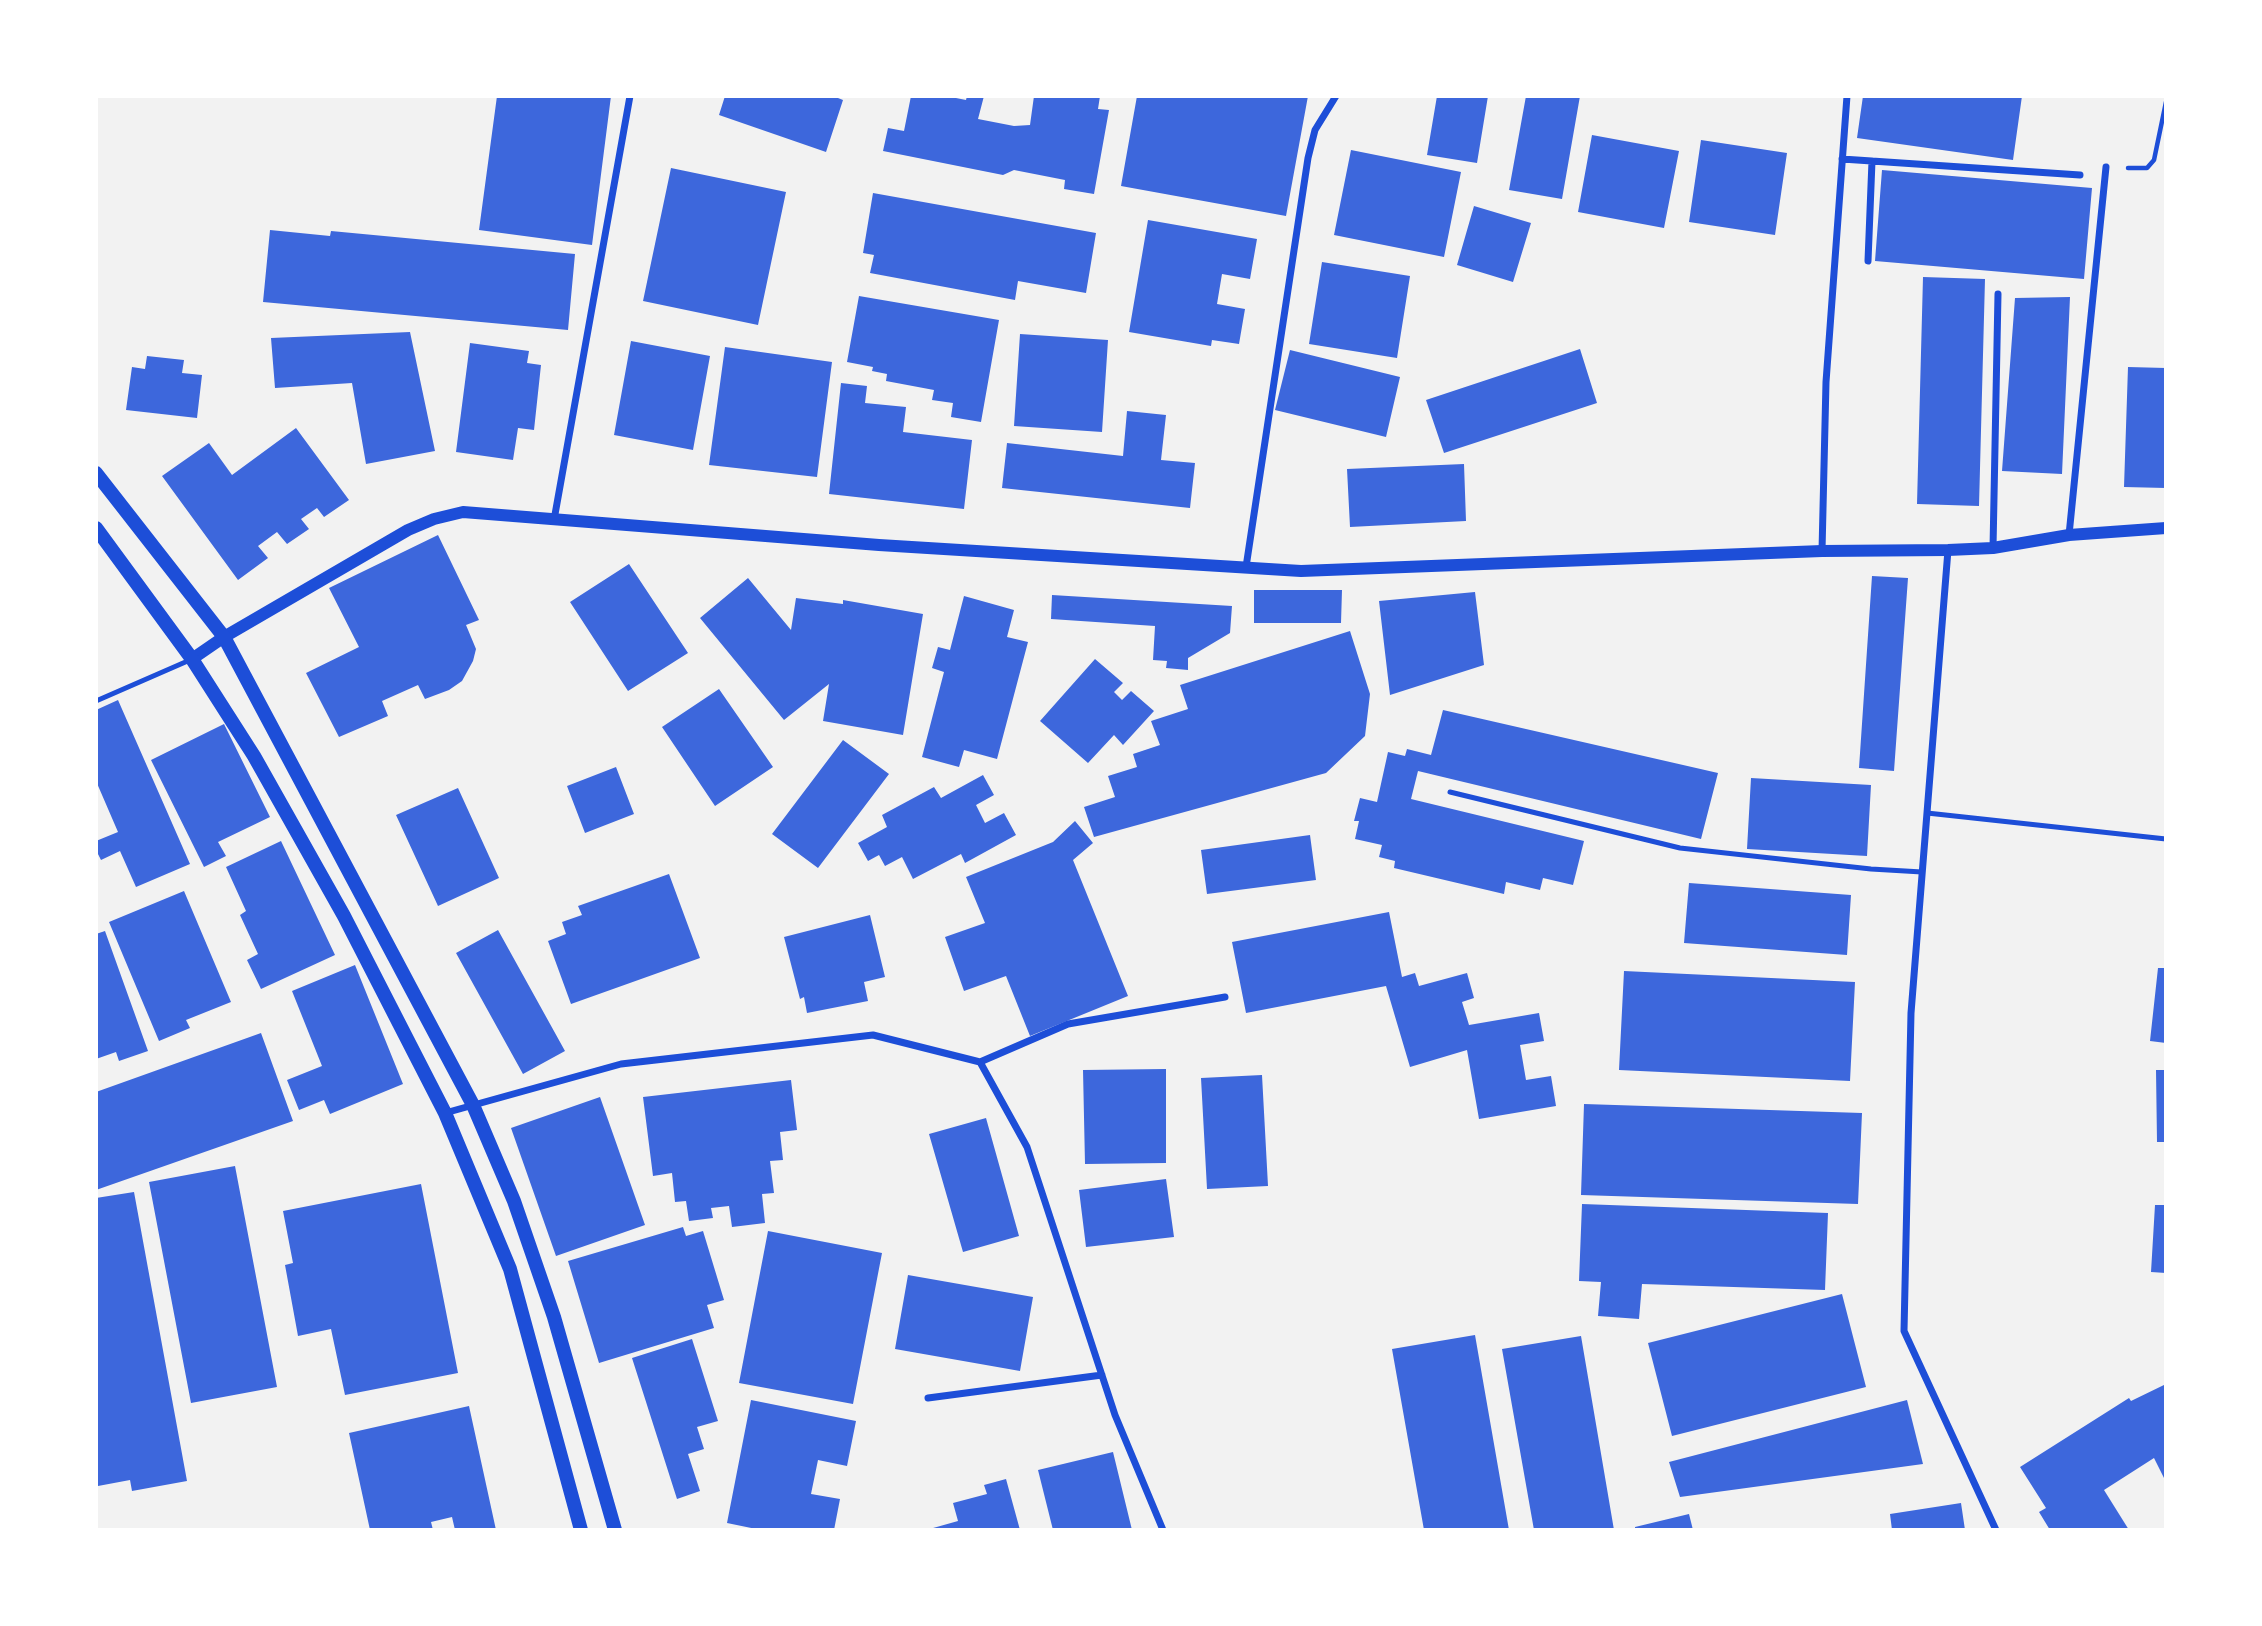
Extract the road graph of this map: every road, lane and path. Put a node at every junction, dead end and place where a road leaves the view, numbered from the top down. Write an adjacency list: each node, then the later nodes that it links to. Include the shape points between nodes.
1 (630, 96): 12 (street)
2 (1336, 96): 19 (street, via 1315,130 1307,158)
3 (1847, 96): 5 (street)
4 (2166, 102): 7 (path, via 2154,160 2140,169)
5 (1842, 159): 6 (street); 18 (street, via 1826,382)
6 (1872, 162): 8 (street); 9 (street)
7 (2106, 167): 15 (street)
8 (2080, 175)
9 (1868, 261)
10 (1998, 294): 16 (street)
11 (96, 473): 20 (main road)
12 (554, 520): 19 (street); 20 (street, via 463,512 434,519)
13 (96, 528): 21 (main road)
14 (2166, 528): 15 (street)
15 (2069, 535): 16 (street)
16 (1993, 548): 17 (street)
17 (1948, 550): 18 (street); 24 (street)
18 (1822, 551): 19 (street, via 1301,571)
19 (1246, 567)
20 (224, 637): 21 (street); 29 (main road)
21 (192, 659): 22 (lane); 30 (main road, via 254,756 337,904)
22 (96, 701)
23 (1450, 792): 26 (lane, via 1680,849)
24 (1927, 813): 25 (lane); 26 (street)
25 (2166, 839)
26 (1922, 872): 36 (street, via 1911,1013 1905,1331)
27 (1225, 997): 28 (street, via 1068,1024)
28 (980, 1062): 29 (street, via 873,1035 621,1063); 31 (street, via 1027,1147)
29 (473, 1105): 30 (street); 34 (main road, via 514,1201 554,1317)
30 (445, 1113): 33 (main road, via 510,1269)
31 (1102, 1375): 32 (street); 35 (street)
32 (928, 1398)
33 (580, 1530)
34 (615, 1530)
35 (1163, 1530)
36 (1996, 1530)

